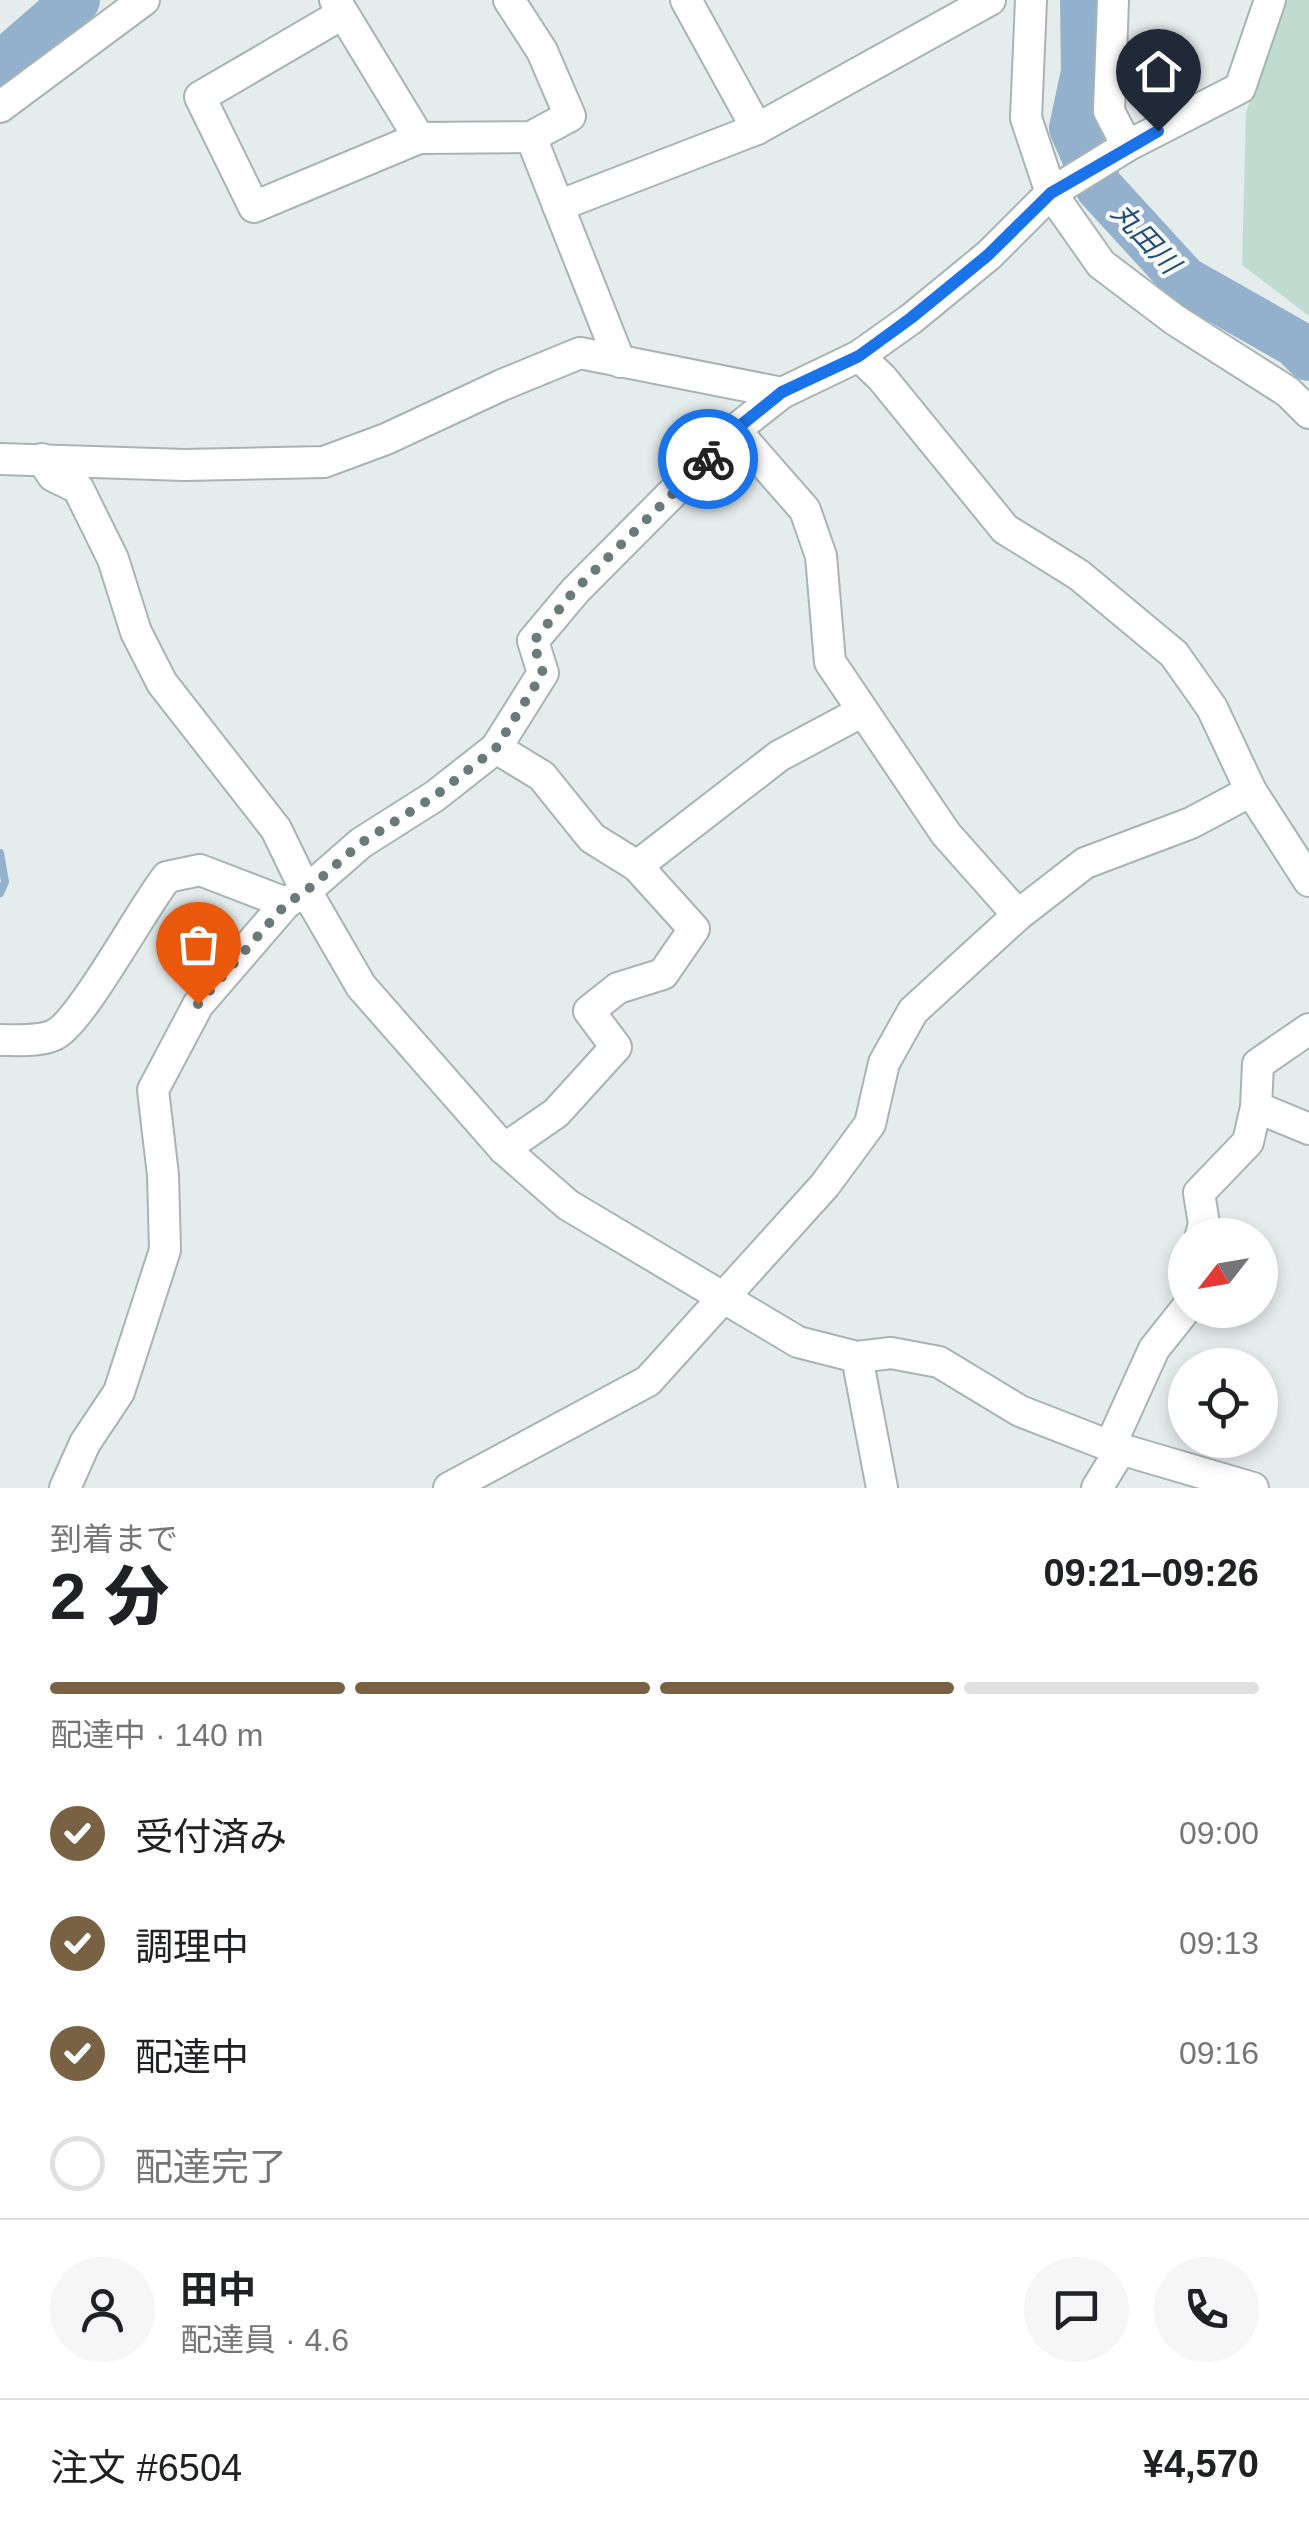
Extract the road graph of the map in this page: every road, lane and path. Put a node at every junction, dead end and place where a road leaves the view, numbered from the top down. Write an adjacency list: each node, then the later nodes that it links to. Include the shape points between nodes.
1 (144, 0): 9 (street)
2 (508, 0): 12 (street, via 542,51 570,116)
3 (686, 0): 10 (street)
4 (990, 0): 10 (street)
5 (1032, 0): 14 (street, via 1026,118)
6 (1113, 0): 13 (street, via 1109,111)
7 (1270, 0): 13 (street, via 1240,88)
8 (338, 7): 11 (street); 11 (street, via 200,97 254,206)
9 (0, 107)
10 (757, 128): 15 (street)
11 (419, 138): 12 (street)
12 (531, 138): 15 (street)
13 (1128, 146): 14 (street)
14 (1051, 193): 16 (street, via 988,255); 19 (street, via 1101,264)
15 (558, 206): 17 (street)
16 (859, 356): 18 (street); 25 (street, via 1005,529 1079,575 1174,654 1212,708)
17 (620, 362): 18 (street); 22 (street, via 580,353 324,462)
18 (782, 392): 20 (street)
19 (1309, 413)
20 (735, 430): 23 (street, via 806,510 821,556 830,662); 24 (street, via 574,591 533,642 543,673)
21 (0, 459): 22 (street)
22 (42, 459): 28 (street, via 53,476 78,488 162,684 276,829)
23 (861, 712): 26 (street, via 779,756); 29 (street, via 946,834)
24 (496, 748): 26 (street, via 542,776 592,838); 28 (street)
25 (1251, 791): 27 (street); 29 (street, via 1191,823 1085,862)
26 (637, 866): 34 (street, via 694,929 663,974 618,988 589,1011 616,1047 556,1113)
27 (1309, 880)
28 (296, 897): 31 (street, via 200,870 166,877 80,1010 56,1034); 34 (street, via 361,986); 40 (street, via 198,1004 153,1090 165,1250 119,1392)
29 (1018, 915): 36 (street, via 913,1011 884,1063 870,1124)
30 (1309, 1029): 32 (street, via 1258,1064)
31 (0, 1040)
32 (1256, 1107): 33 (street); 35 (street, via 1248,1142 1199,1192)
33 (1309, 1129)
34 (504, 1148): 36 (street, via 568,1205)
35 (1203, 1218)
36 (724, 1298): 38 (street, via 798,1342); 41 (street, via 648,1381)
37 (1170, 1328): 39 (street, via 1154,1348)
38 (857, 1357): 39 (street, via 891,1354 938,1362 1020,1411); 42 (street)
39 (1115, 1448): 43 (street); 44 (street)
40 (65, 1488)
41 (449, 1488)
42 (882, 1488)
43 (1097, 1488)
44 (1253, 1488)

